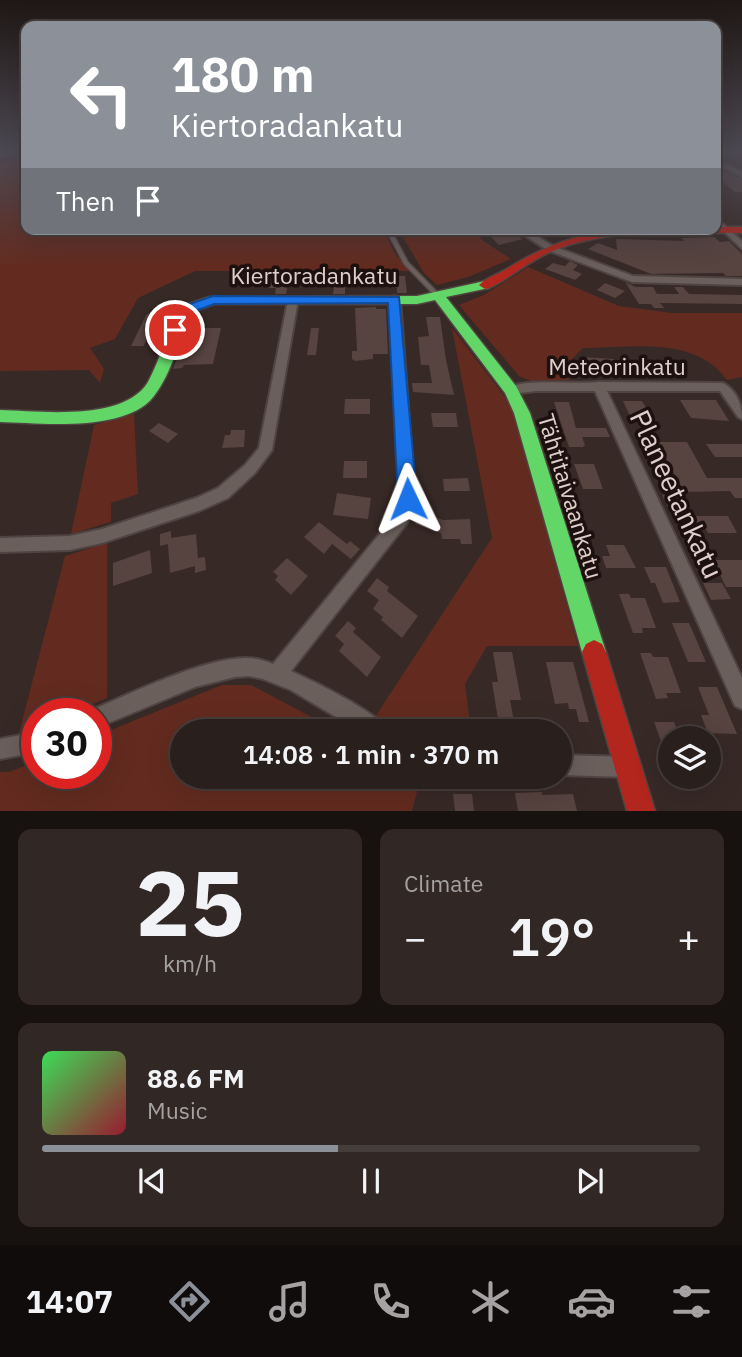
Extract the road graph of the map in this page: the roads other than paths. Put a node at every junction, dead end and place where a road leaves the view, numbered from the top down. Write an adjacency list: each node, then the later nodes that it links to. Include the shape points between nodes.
1 (728, 227): 5 (street)
2 (391, 235): 8 (lane, Tähtitaivaankatu, via 406,263)
3 (529, 235): 6 (street)
4 (599, 235): 6 (street, Kiertoradankatu)
5 (742, 246)
6 (550, 248): 7 (street, via 643,281); 8 (street, Kiertoradankatu, via 501,279)
7 (742, 282)
8 (438, 296): 9 (street, Kiertoradankatu); 12 (street, Tähtitaivaankatu)
9 (394, 299): 10 (street, Kiertoradankatu); 16 (street, via 408,503 402,519)
10 (293, 300): 14 (street, Kiertoradankatu, via 213,300 185,310 149,393 138,405 92,416); 15 (street, via 265,450 223,493 102,536 70,543)
11 (599, 386): 12 (street, Meteorinkatu); 13 (street, Meteorinkatu, via 723,387); 17 (street, Planeetankatu)
12 (511, 390): 23 (street, Tähtitaivaankatu, via 539,465)
13 (742, 414)
14 (0, 416)
15 (0, 545)
16 (277, 674): 18 (street, via 249,667 224,670); 19 (street)
17 (742, 699)
18 (112, 712)
19 (356, 719)
20 (21, 745): 21 (street)
21 (0, 749)
22 (572, 765): 23 (street)
23 (628, 767): 24 (street, Tähtitaivaankatu)
24 (641, 811)

